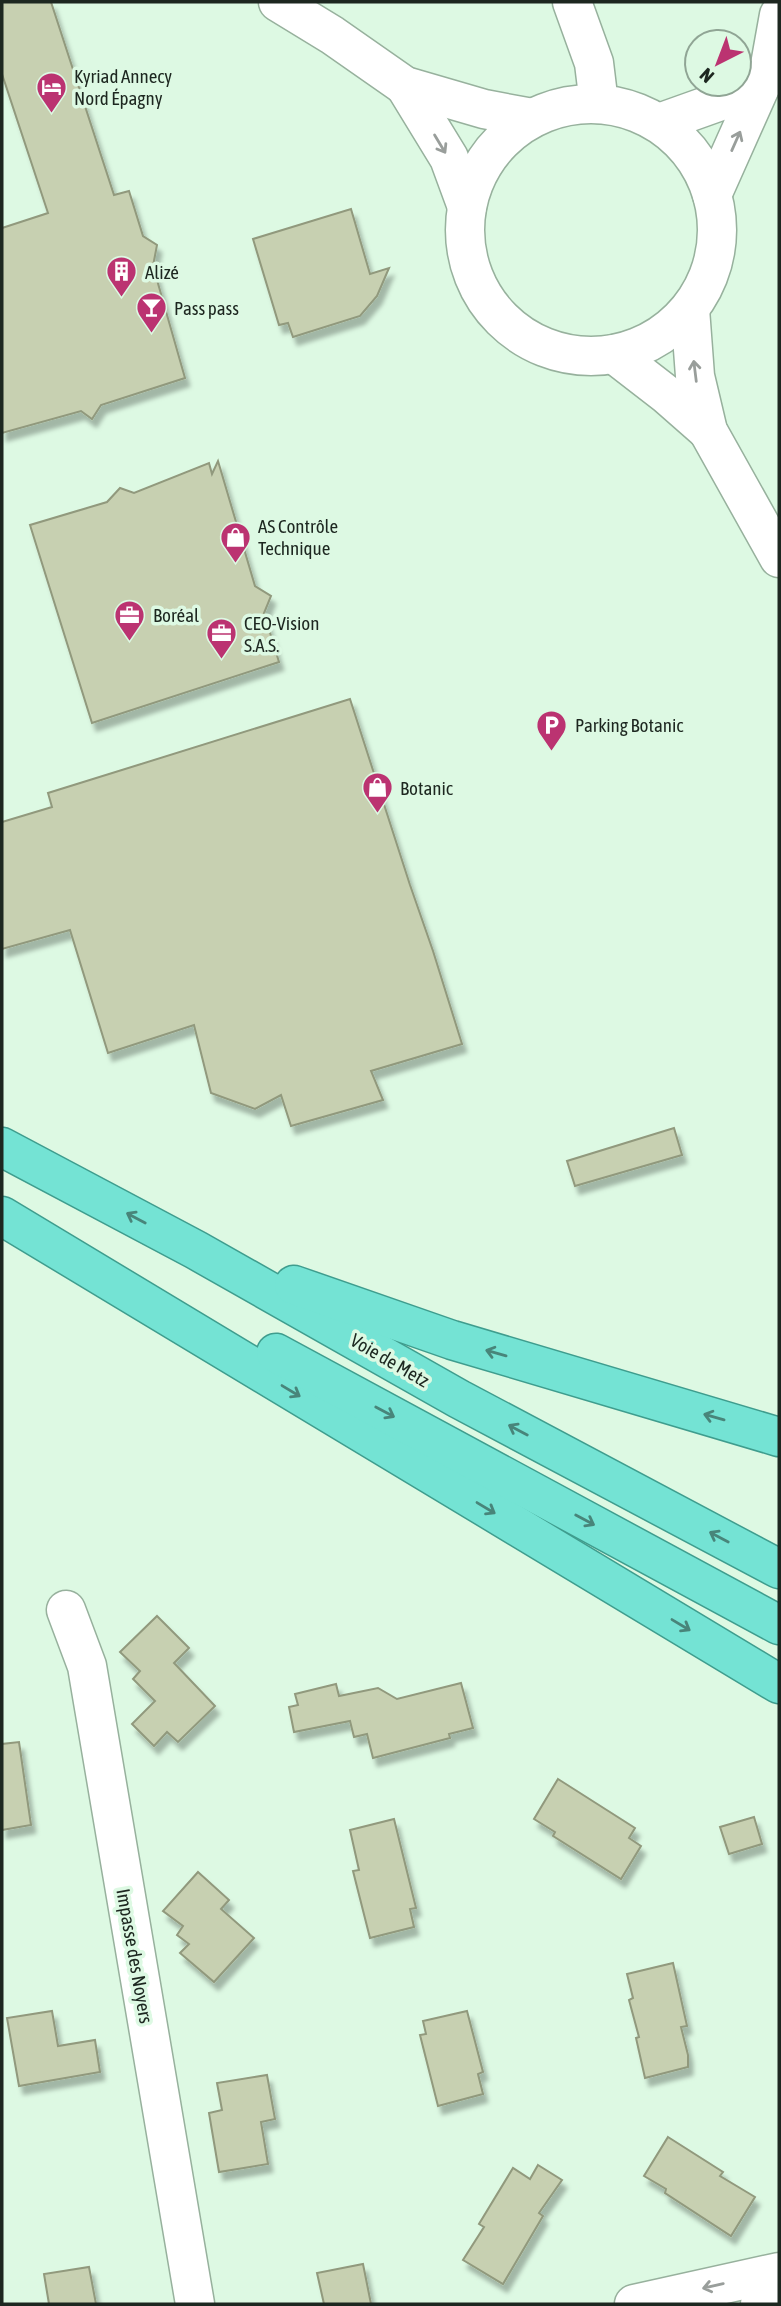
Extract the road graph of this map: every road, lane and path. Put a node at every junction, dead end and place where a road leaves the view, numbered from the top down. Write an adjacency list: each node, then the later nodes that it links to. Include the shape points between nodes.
1 (278, 2): 4 (main road)
2 (572, 2): 6 (main road, via 594,63)
3 (779, 15): 5 (main road, via 770,65)
4 (405, 86): 7 (main road); 10 (main road, one-way to 10, via 449,158)
5 (760, 87): 8 (main road); 9 (main road, one-way to 5)
6 (598, 104): 7 (main road, via 567,106); 8 (main road, via 633,111)
7 (532, 118): 10 (main road, via 501,141 479,171)
8 (659, 124): 9 (main road, via 682,143 700,167)
9 (712, 195): 11 (main road, via 718,235 709,274)
10 (467, 207): 12 (main road, via 465,238 470,268 503,320 536,343 574,355)
11 (690, 309): 12 (main road, via 642,346); 13 (main road, one-way to 11, via 695,376)
12 (614, 354): 13 (main road)
13 (708, 431): 14 (main road)
14 (779, 558)
15 (2, 1147): 18 (highway, Voie de Metz, one-way to 15)
16 (2, 1209): 22 (highway, one-way to 22)
17 (2, 1216): 23 (highway, one-way to 23)
18 (197, 1250): 19 (highway, one-way to 18, via 452,1340); 20 (highway, Voie de Metz, one-way to 18, via 459,1399)
19 (779, 1437)
20 (779, 1569)
21 (66, 1610): 26 (main road, Impasse des Noyers, via 87,1666)
22 (779, 1625)
23 (779, 1685)
24 (779, 2272): 27 (main road, one-way to 27)
25 (779, 2302): 28 (main road)
26 (195, 2304)
27 (634, 2304)
28 (760, 2304)

